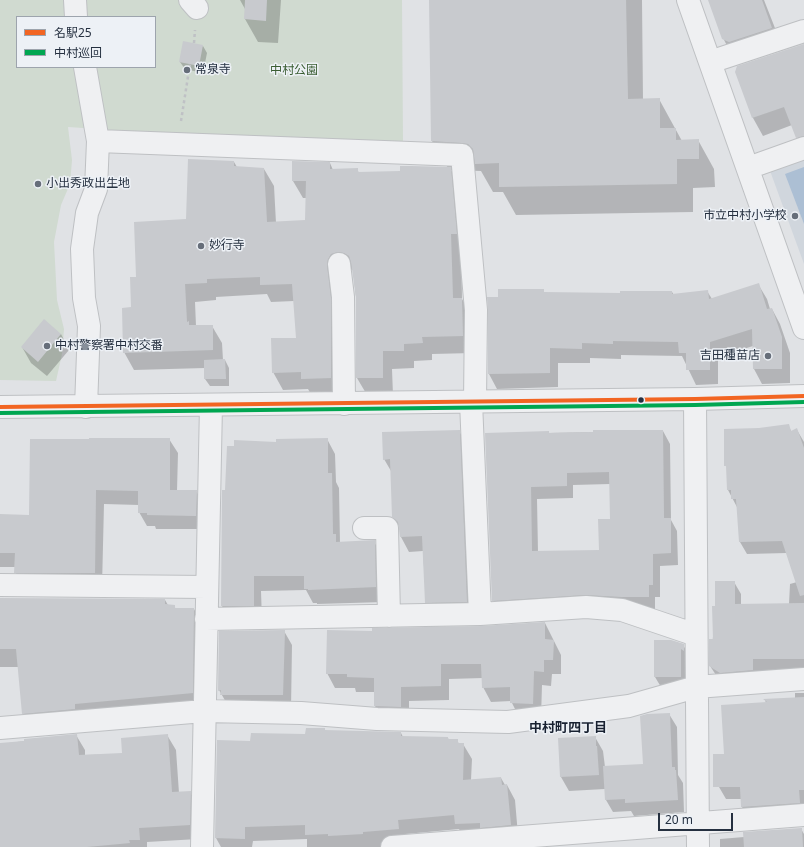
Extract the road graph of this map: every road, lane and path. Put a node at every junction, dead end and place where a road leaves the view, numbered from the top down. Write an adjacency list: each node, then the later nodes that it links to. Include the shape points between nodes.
1 (75, 0): 3 (street)
2 (688, 0): 5 (street)
3 (76, 16)
4 (804, 31): 5 (street)
5 (710, 62): 11 (street)
6 (190, 64): 9 (path)
7 (84, 68): 8 (street)
8 (98, 141): 9 (street); 20 (street, via 96,189 87,213 82,249 84,298 89,326)
9 (177, 144): 16 (street, via 462,155 476,310)
10 (804, 148): 11 (street)
11 (748, 168): 13 (street)
12 (339, 264): 17 (street, via 343,297)
13 (804, 328)
14 (804, 396): 15 (street)
15 (695, 399): 16 (street); 27 (street)
16 (473, 402): 17 (street); 24 (street)
17 (344, 404): 18 (street)
18 (211, 405): 20 (street); 23 (street)
19 (0, 407): 20 (street)
20 (86, 407)
21 (364, 528): 25 (street, via 387,528)
22 (0, 585): 23 (street)
23 (207, 587): 26 (street)
24 (480, 614): 25 (street); 27 (street, via 586,607 622,610)
25 (389, 616): 26 (street)
26 (206, 619): 30 (street)
27 (696, 635): 29 (street)
28 (804, 679): 29 (street)
29 (696, 687): 30 (street, via 629,706 508,722 377,719 300,712); 33 (street)
30 (204, 711): 31 (street); 34 (street)
31 (0, 728)
32 (804, 815): 33 (street)
33 (698, 823): 35 (street); 36 (street)
34 (202, 847)
35 (392, 847)
36 (698, 847)

